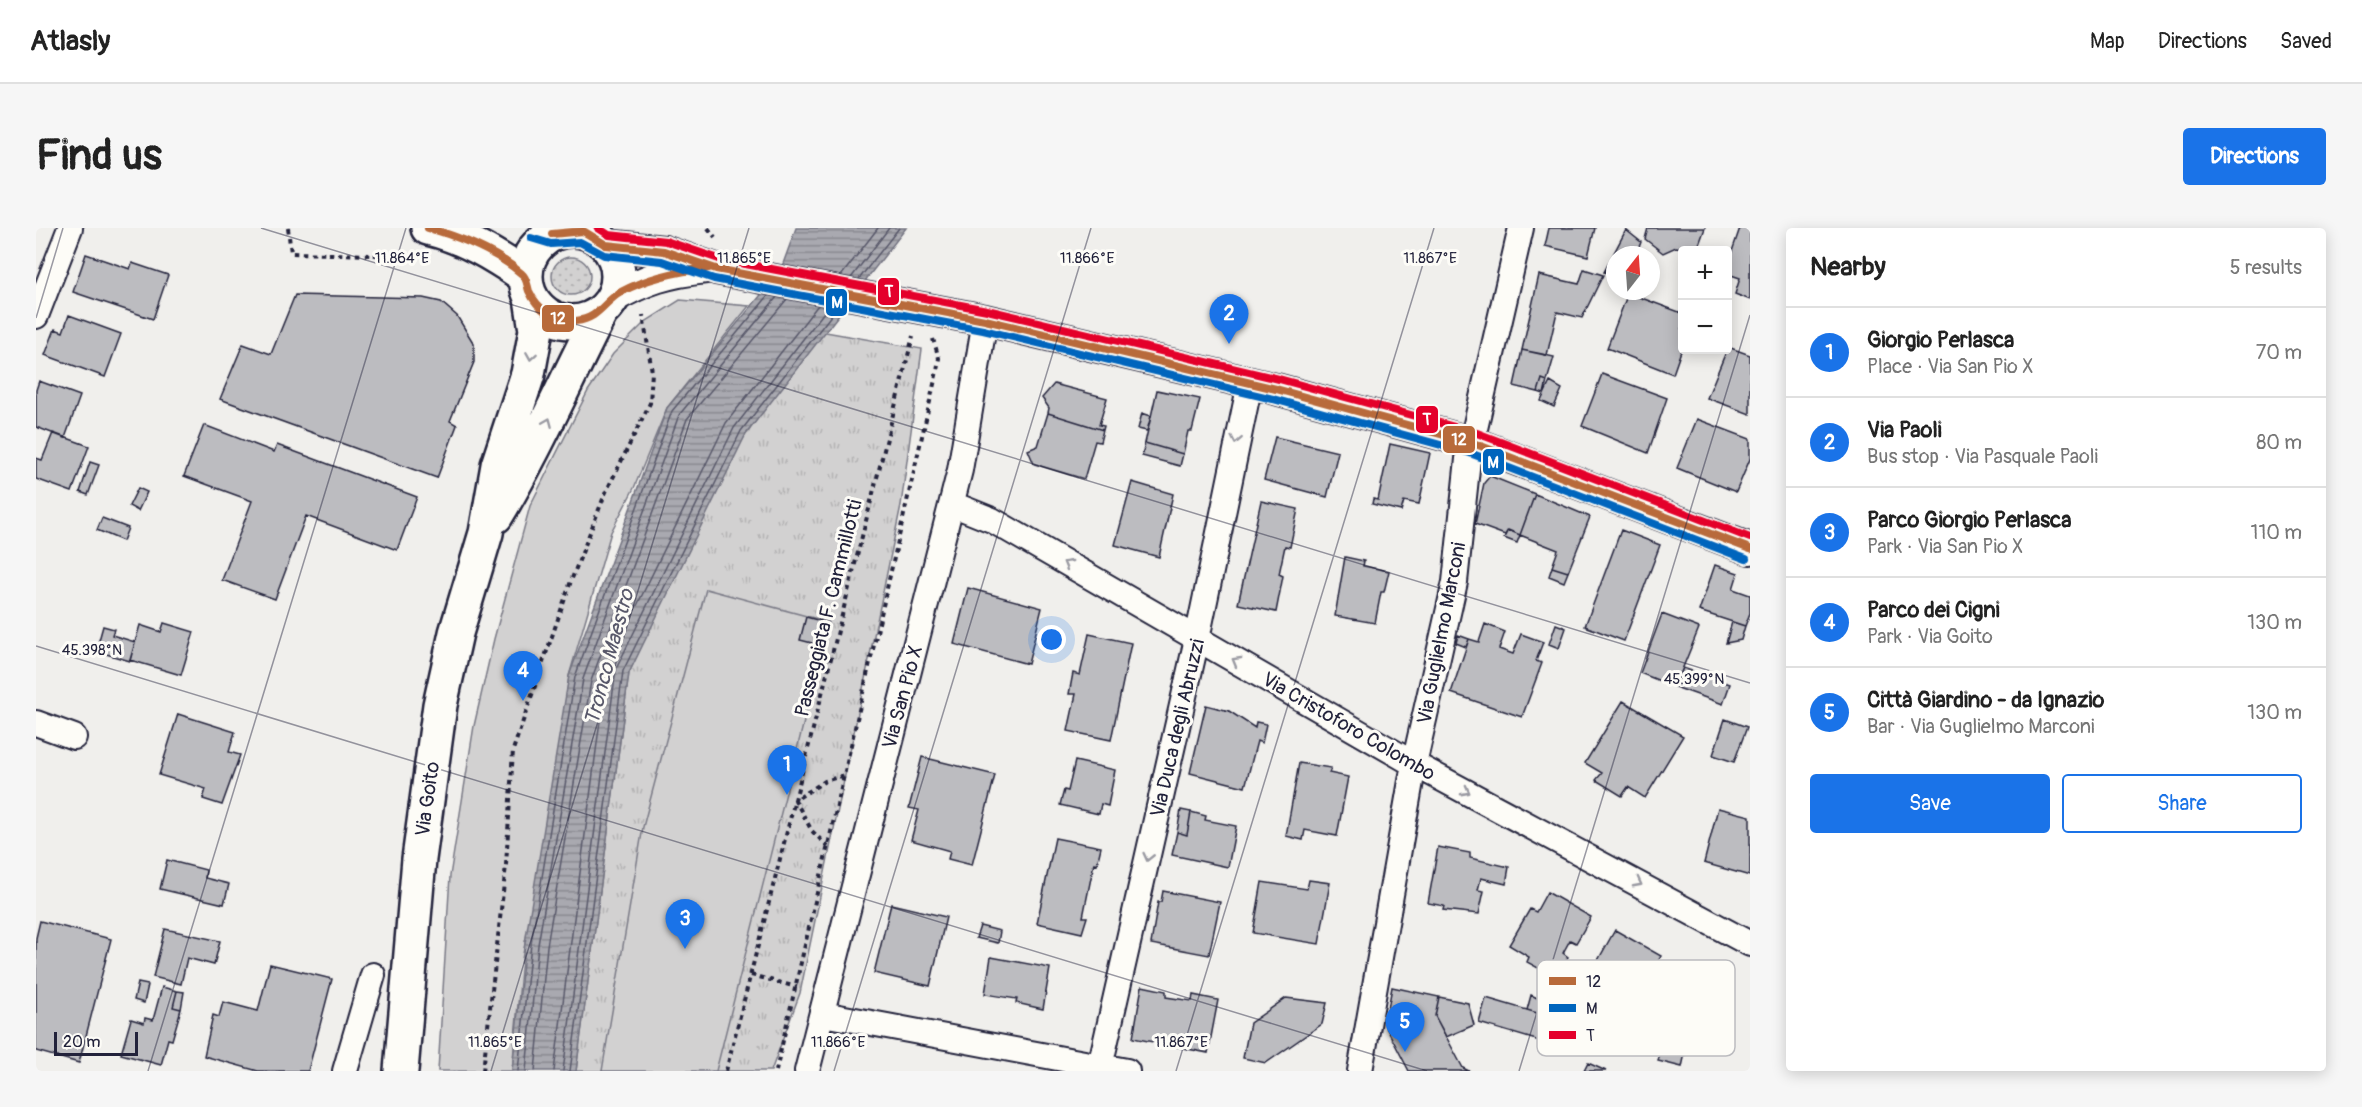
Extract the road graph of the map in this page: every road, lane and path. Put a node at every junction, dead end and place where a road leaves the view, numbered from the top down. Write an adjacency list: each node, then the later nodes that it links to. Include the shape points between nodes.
1 (70, 228): 10 (street)
2 (288, 228): 5 (path, via 291,253)
3 (1521, 228): 15 (street, Via Guglielmo Marconi)
4 (573, 233): 6 (street, via 664,251); 7 (main road, via 533,251); 8 (main road, via 616,262 618,280)
5 (423, 242): 7 (main road, via 451,234 478,245)
6 (709, 268): 8 (street, via 664,273 636,284); 11 (street)
7 (528, 287): 8 (main road, via 544,313 563,321 583,321); 17 (main road, Via Goito, one-way to 17, via 536,330 528,374 498,465)
8 (607, 305): 17 (main road, Via Goito, one-way to 8, via 544,432 563,386)
9 (642, 313): 34 (path, via 652,372 650,403 604,494 513,750 506,865)
10 (36, 316)
11 (986, 320): 14 (street); 16 (street, Via San Pio X)
12 (915, 327): 24 (path, Passeggiata F. Cammillotti)
13 (937, 371): 23 (path)
14 (1250, 383): 15 (street); 19 (street, Via Duca degli Abruzzi, one-way to 19)
15 (1473, 443): 18 (street); 22 (street, Via Guglielmo Marconi, via 1455,582)
16 (952, 504): 19 (street, Via Cristoforo Colombo, one-way to 16, via 992,520); 30 (street, Via San Pio X)
17 (486, 533): 33 (main road, Via Goito, via 456,633 439,716 419,859)
18 (1750, 549)
19 (1197, 639): 22 (street, Via Cristoforo Colombo, one-way to 19); 31 (street, Via Duca degli Abruzzi, one-way to 31)
20 (36, 723): 21 (street)
21 (74, 737)
22 (1414, 764): 26 (street, Via Cristoforo Colombo, one-way to 26); 39 (street, Via Guglielmo Marconi)
23 (845, 775): 24 (path, via 825,781); 25 (path)
24 (795, 800): 25 (path, via 812,831); 28 (path, Passeggiata F. Cammillotti)
25 (828, 847): 29 (path)
26 (1750, 944)
27 (373, 975): 32 (street)
28 (751, 975): 29 (path); 35 (path, Passeggiata F. Cammillotti)
29 (797, 987): 36 (path)
30 (823, 1014): 31 (street); 37 (street, Via San Pio X)
31 (1099, 1069): 38 (street)
32 (345, 1071)
33 (401, 1071)
34 (483, 1071)
35 (726, 1071)
36 (776, 1071)
37 (807, 1071)
38 (1127, 1071)
39 (1360, 1071)

